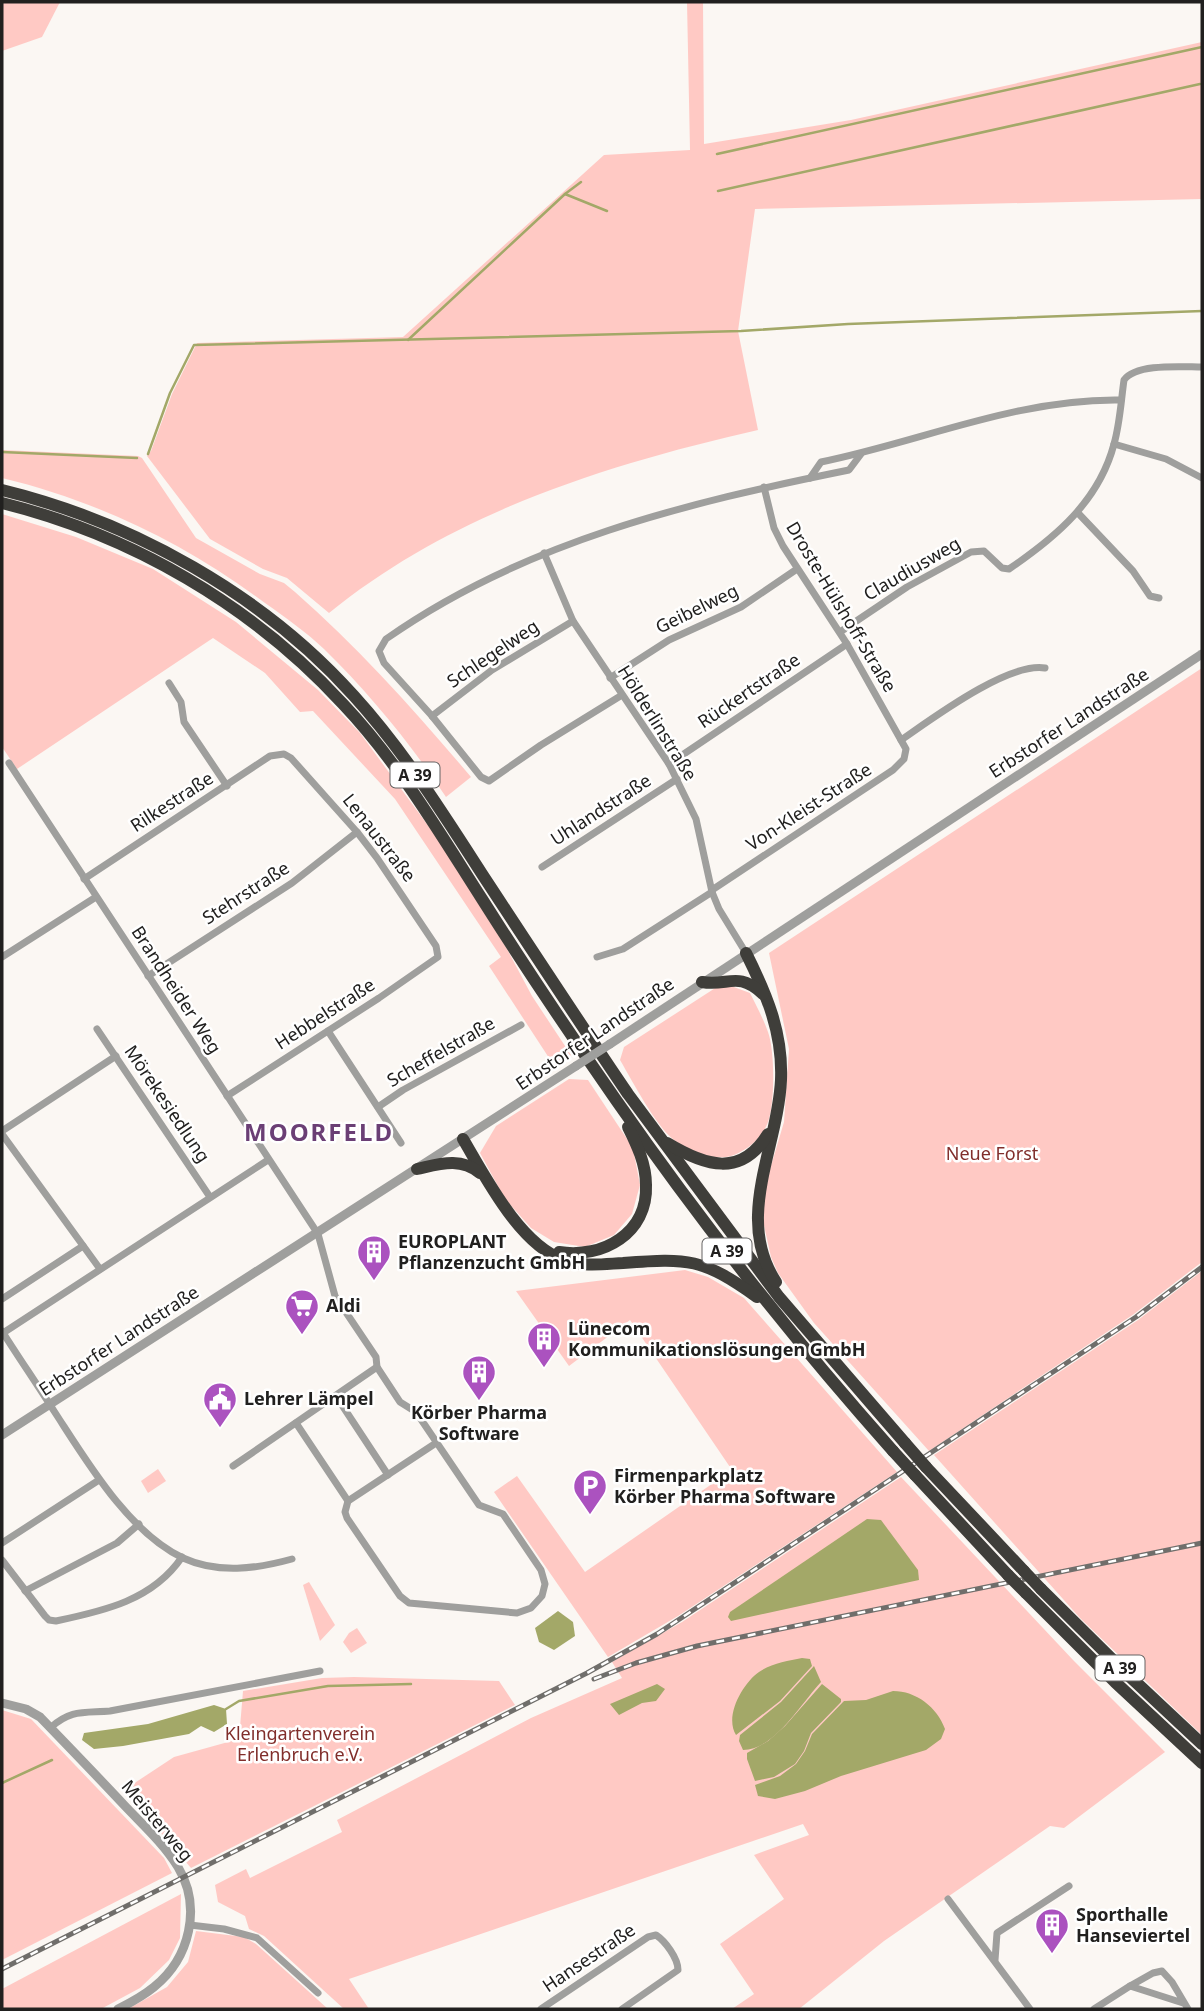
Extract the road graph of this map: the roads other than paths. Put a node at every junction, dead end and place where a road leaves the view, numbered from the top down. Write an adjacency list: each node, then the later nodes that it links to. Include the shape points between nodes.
1 (1202, 367): 2 (street, Claudiusweg, via 1129,372)
2 (1121, 400): 3 (street, Claudiusweg); 4 (street, via 1014,413)
3 (1114, 444): 6 (street, via 1166,459); 10 (street, Claudiusweg, via 1101,477)
4 (861, 454): 5 (street, via 849,470); 5 (street, via 821,462)
5 (810, 478): 7 (street)
6 (1202, 478)
7 (764, 487): 11 (street, via 660,513); 12 (street, Droste-Hülshoff-Straße, via 774,528)
8 (2, 490): 44 (highway, A 39, via 99,521 185,562 273,622 328,669 380,727 427,790)
9 (2, 503): 47 (highway, A 39, via 94,532 155,561 228,606 318,678 370,735 416,797)
10 (1078, 513): 13 (street, via 1133,571 1150,596); 15 (street, Claudiusweg, via 1009,569 984,551 971,552)
11 (544, 553): 14 (street, Hölderlinstraße); 22 (street, via 460,592 386,639 379,651 384,663)
12 (797, 569): 15 (street, Droste-Hülshoff-Straße); 19 (street, Geibelweg, via 741,607 669,640)
13 (1159, 598)
14 (573, 621): 19 (street, Hölderlinstraße); 22 (street, Schlegelweg, via 492,670)
15 (840, 632): 16 (street, Droste-Hülshoff-Straße)
16 (847, 644): 23 (street, Droste-Hülshoff-Straße); 26 (street, Rückertstraße)
17 (1202, 654): 34 (street, Erbstorfer Landstraße)
18 (1045, 668): 23 (street, via 1011,673 984,686)
19 (610, 678): 21 (street, Hölderlinstraße)
20 (169, 683): 28 (street, via 181,702 184,722)
21 (622, 695): 22 (street, via 489,781); 26 (street, Hölderlinstraße)
22 (432, 716)
23 (901, 740): 32 (street, Von-Kleist-Straße, via 906,749 904,759 893,770)
24 (278, 753): 28 (street, Rilkestraße); 29 (street, Lenaustraße, via 291,758)
25 (9, 763): 31 (street, Brandheider Weg)
26 (669, 764): 27 (street, Hölderlinstraße)
27 (677, 779): 30 (street, Uhlandstraße); 32 (street, Hölderlinstraße, via 696,819)
28 (227, 786): 31 (street, Rilkestraße)
29 (357, 832): 36 (street, Lenaustraße, via 415,913); 38 (street, Stehrstraße, via 292,883)
30 (542, 867)
31 (84, 879): 33 (street, Brandheider Weg)
32 (712, 891): 34 (street, Hölderlinstraße); 37 (street, via 623,949)
33 (96, 897): 35 (street); 38 (street, Brandheider Weg)
34 (746, 953): 39 (street, Erbstorfer Landstraße); 40 (highway)
35 (2, 957)
36 (438, 957): 43 (street, Hebbelstraße)
37 (597, 957)
38 (148, 976): 46 (street, Brandheider Weg)
39 (702, 982): 40 (highway, via 740,980); 44 (street, Erbstorfer Landstraße)
40 (769, 999): 49 (highway, via 780,1039)
41 (521, 1025): 48 (street, Scheffelstraße)
42 (97, 1029): 45 (street, Mörekesiedlung)
43 (328, 1031): 46 (street, Hebbelstraße); 48 (street, Scheffelstraße)
44 (604, 1048): 51 (street, Erbstorfer Landstraße, bridge); 52 (highway, A 39)
45 (116, 1056): 50 (street); 57 (street, Mörekesiedlung)
46 (226, 1096): 54 (street, Brandheider Weg)
47 (617, 1102): 60 (highway, via 644,1168 645,1202 639,1217 624,1236 601,1250); 63 (highway, A 39)
48 (378, 1107): 53 (street, Scheffelstraße)
49 (776, 1122): 52 (highway, via 761,1146 729,1164 696,1159); 64 (highway, via 757,1202 760,1240 773,1277)
50 (2, 1133): 59 (street)
51 (463, 1139): 55 (street, Erbstorfer Landstraße); 56 (highway)
52 (660, 1139): 64 (highway, A 39)
53 (401, 1143)
54 (268, 1160): 57 (street); 58 (street, Brandheider Weg)
55 (417, 1169): 56 (highway, via 458,1162); 58 (street, Erbstorfer Landstraße)
56 (486, 1177): 60 (highway, via 526,1233)
57 (210, 1197): 61 (street)
58 (318, 1234): 66 (street, via 332,1290 376,1357); 68 (street, Erbstorfer Landstraße)
59 (83, 1246): 61 (street); 62 (street)
60 (549, 1251): 63 (highway, via 578,1264 691,1261 727,1275)
61 (100, 1269): 65 (street)
62 (2, 1299)
63 (769, 1305): 86 (highway, A 39, bridge, via 893,1451 1008,1574)
64 (807, 1329): 85 (highway, A 39, bridge, via 926,1467 1041,1589)
65 (2, 1332): 68 (street)
66 (377, 1367): 67 (street); 71 (street)
67 (335, 1396): 69 (street); 73 (street)
68 (50, 1404): 70 (street, Erbstorfer Landstraße); 74 (street)
69 (296, 1423): 72 (street); 75 (street)
70 (2, 1435)
71 (436, 1443): 73 (street); 75 (street, via 479,1505 503,1514 541,1570 545,1584 531,1608 517,1613 409,1603 347,1518)
72 (233, 1466)
73 (388, 1475): 75 (street)
74 (99, 1480): 76 (street); 77 (street)
75 (348, 1502)
76 (139, 1524): 78 (street); 81 (street, via 111,1546)
77 (2, 1543)
78 (182, 1557): 80 (street, via 241,1569); 81 (street, via 164,1579 137,1598 56,1621 49,1620)
79 (2, 1559): 81 (street)
80 (292, 1559)
81 (25, 1591)
82 (320, 1671): 84 (street, via 75,1713)
83 (2, 1703): 84 (street, Meisterweg, via 26,1709)
84 (50, 1728): 89 (street, Meisterweg, via 173,1860 187,1888)
85 (1202, 1744)
86 (1202, 1763)
87 (1069, 1886): 90 (street, via 997,1933)
88 (948, 1899): 90 (street)
89 (190, 1925): 92 (street, via 257,1938); 95 (street, Meisterweg, via 176,1964 155,1986)
90 (995, 1961): 97 (street)
91 (1130, 1986): 93 (street); 93 (street, via 1162,1971); 98 (street)
92 (318, 1993)
93 (1185, 2006)
94 (547, 2008): 96 (street, Hansestraße, via 656,1935 673,1955 678,1970)
95 (118, 2009)
96 (622, 2009)
97 (1030, 2009)
98 (1094, 2009)

